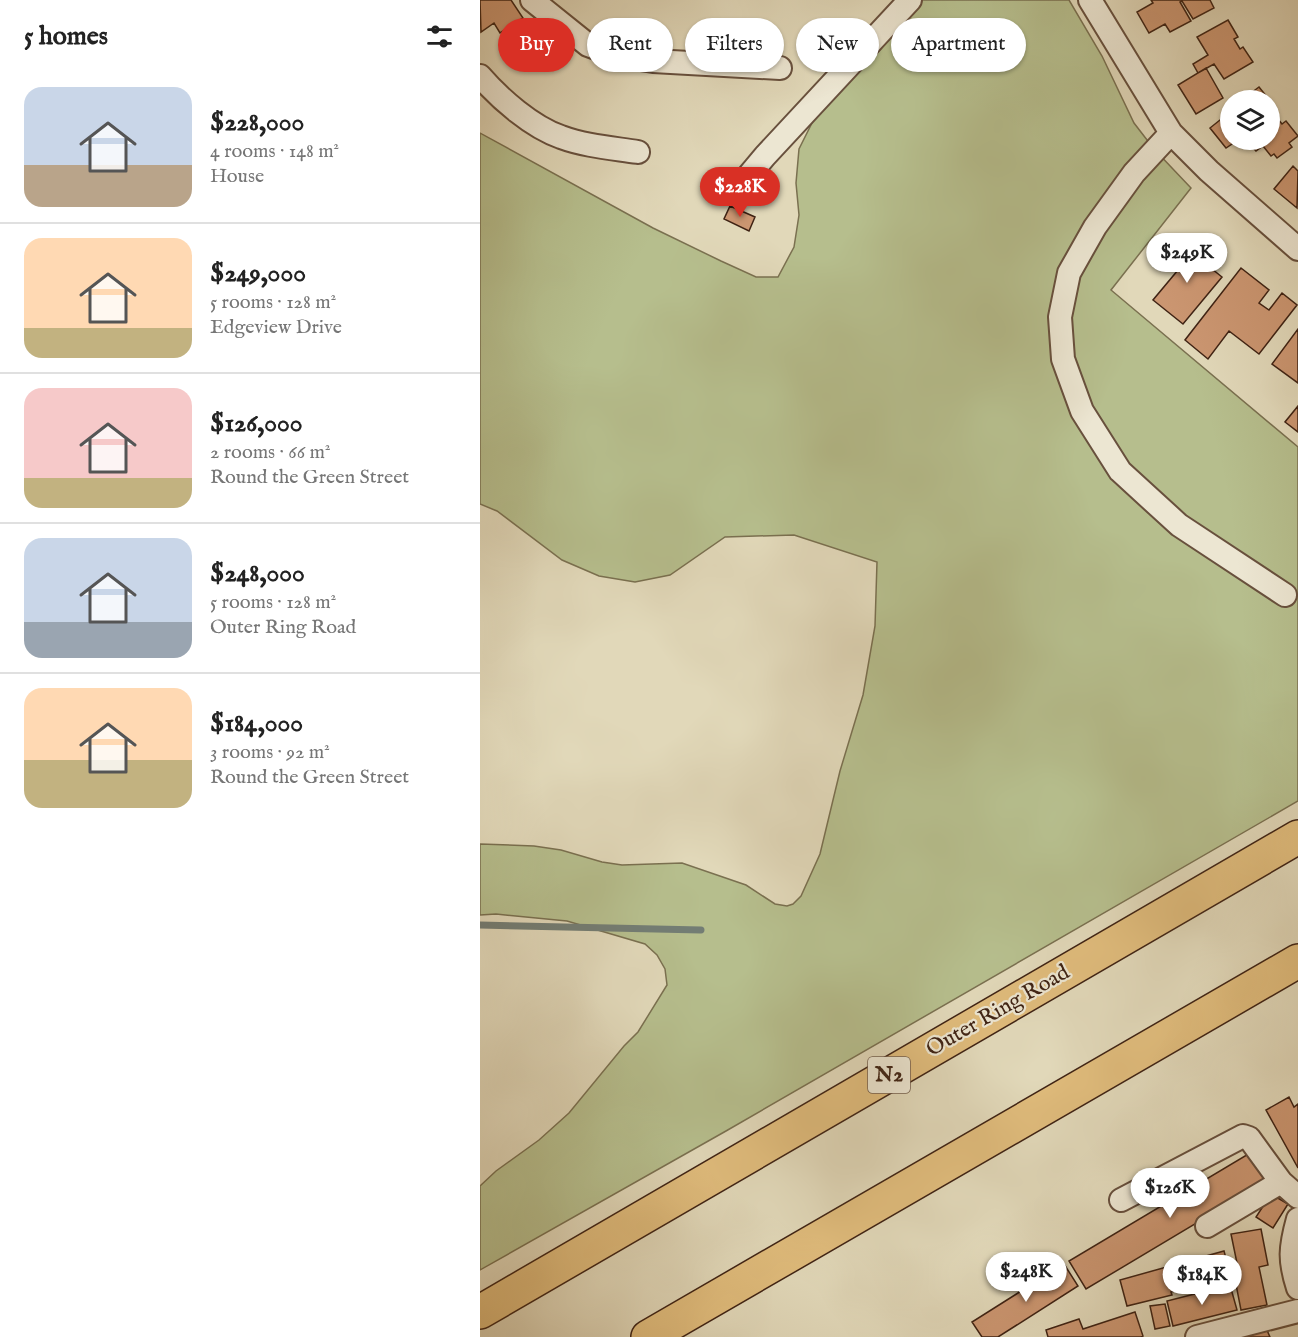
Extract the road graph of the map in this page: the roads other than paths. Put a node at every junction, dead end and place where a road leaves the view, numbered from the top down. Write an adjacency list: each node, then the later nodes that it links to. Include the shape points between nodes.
1 (532, 0): 4 (street, via 588,45 615,55)
2 (910, 0): 8 (street)
3 (1090, 0): 6 (street)
4 (685, 62)
5 (480, 76): 7 (street, via 519,112 560,137)
6 (1171, 133): 9 (street); 10 (street, via 1121,191 1069,273 1060,317 1063,359 1082,411 1120,471 1179,525)
7 (638, 152)
8 (734, 193)
9 (1298, 249)
10 (1285, 595)
11 (1298, 837): 20 (highway, Outer Ring Road / N2)
12 (1298, 961): 21 (highway)
13 (1281, 1182): 14 (street); 15 (street, via 1252,1141 1243,1136); 17 (street)
14 (1298, 1197)
15 (1121, 1200)
16 (1298, 1220): 18 (street, via 1291,1264)
17 (1207, 1226)
18 (1298, 1288)
19 (1298, 1311): 22 (street)
20 (480, 1312)
21 (648, 1337)
22 (1197, 1337)

